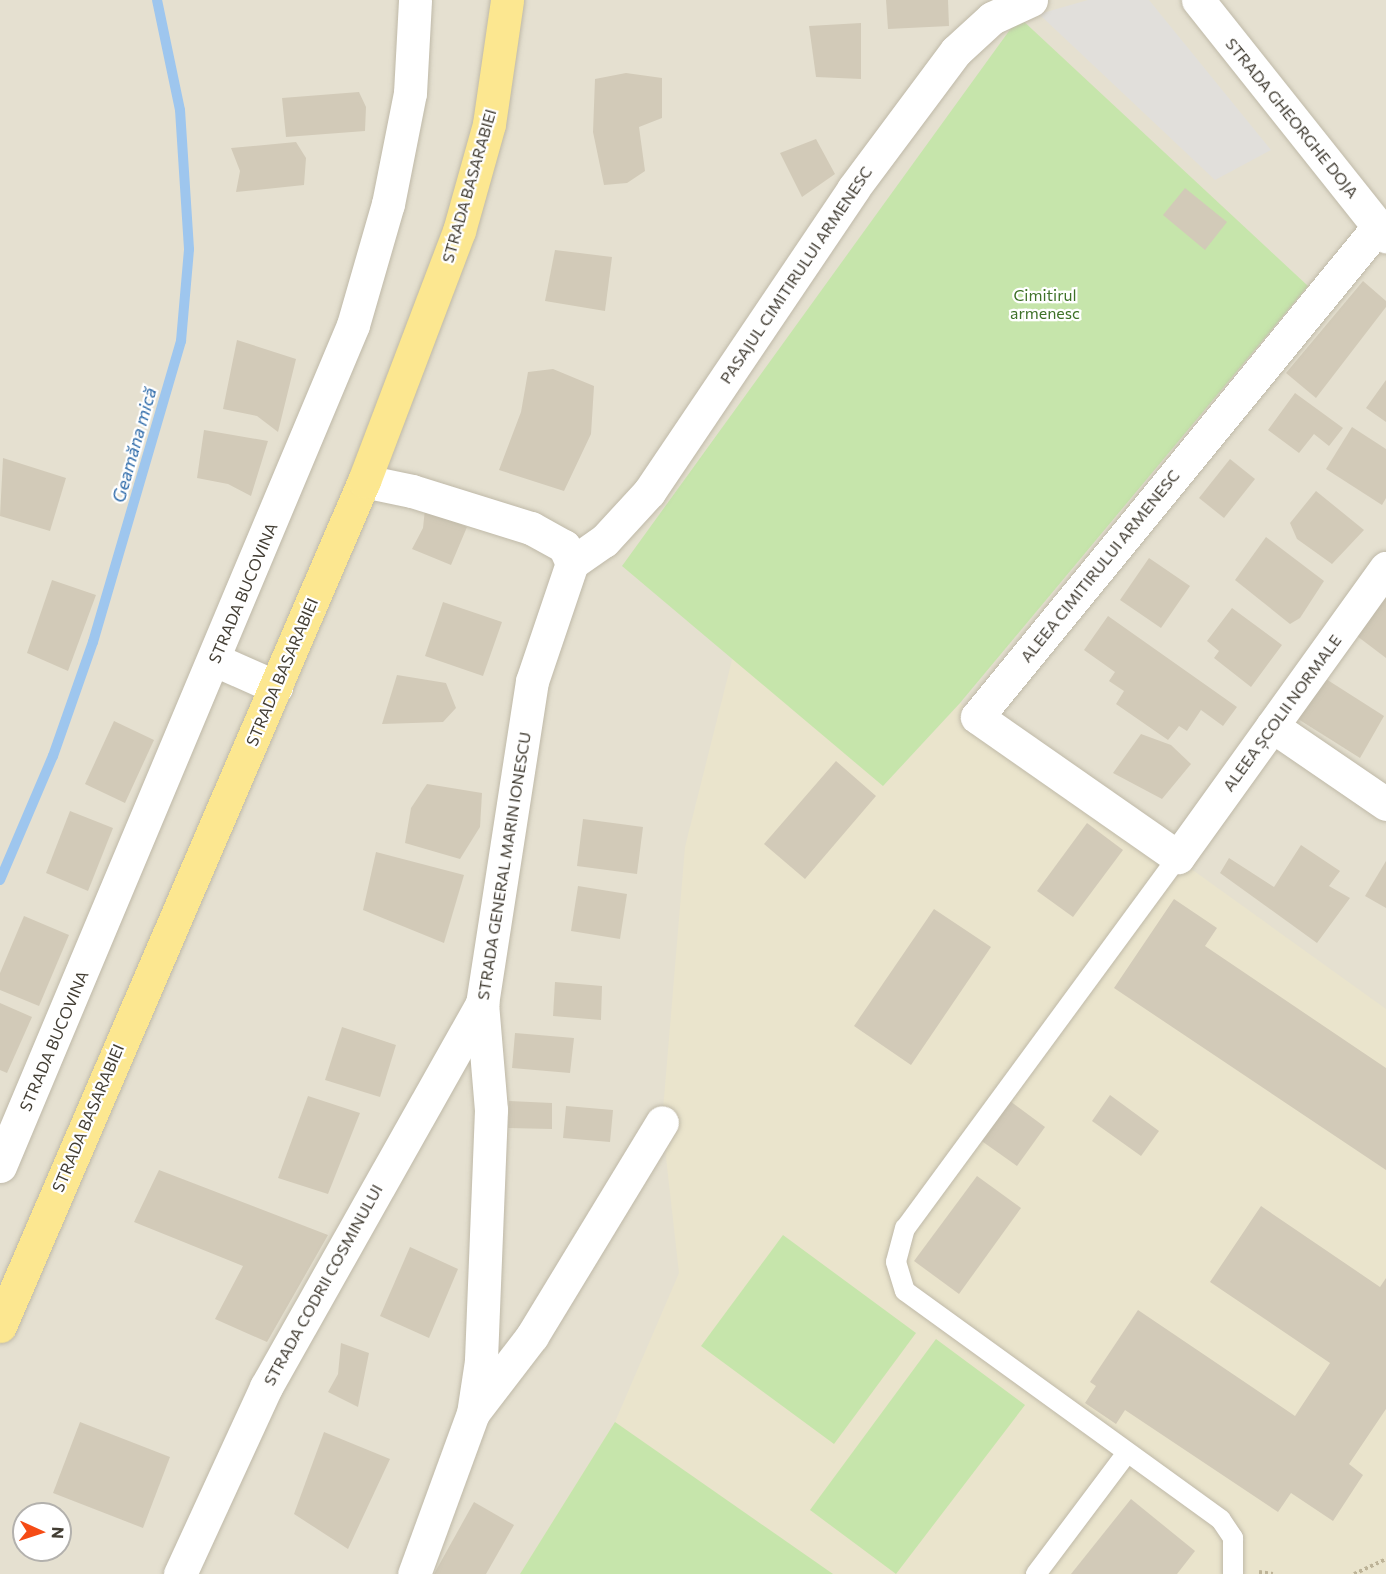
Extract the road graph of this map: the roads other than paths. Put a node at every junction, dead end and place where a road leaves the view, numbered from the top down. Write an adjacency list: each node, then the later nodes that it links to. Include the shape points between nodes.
1 (415, 0): 9 (street, STRADA BUCOVINA, via 410,93 388,204 353,325)
2 (507, 0): 6 (main road, STRADA BASARABIEI, via 489,124 459,231)
3 (1031, 0): 7 (street, PASAJUL CIMITIRULUI ARMENESC, via 992,18 956,51 853,189 649,492 604,541)
4 (1198, 0): 5 (street, STRADA GHEORGHE DOJA)
5 (1382, 232): 13 (street, ALEEA CIMITIRULUI ARMENESC, via 977,717)
6 (364, 481): 7 (street, via 412,491 531,528 564,546); 10 (main road, STRADA BASARABIEI)
7 (572, 563): 14 (street, STRADA GENERAL MARIN IONESCU, via 532,681)
8 (1386, 568): 11 (street, ALEEA ȘCOLII NORMALE)
9 (215, 660): 10 (street); 16 (street, STRADA BUCOVINA)
10 (276, 687): 17 (main road, STRADA BASARABIEI)
11 (1272, 726): 12 (street); 13 (street, ALEEA ȘCOLII NORMALE)
12 (1386, 804)
13 (1178, 857): 19 (lane, via 905,1228 896,1262 905,1291)
14 (482, 1004): 18 (street, STRADA GENERAL MARIN IONESCU, via 491,1110 483,1340); 20 (street, STRADA CODRII COSMINULUI, via 266,1387)
15 (662, 1122): 18 (street, via 532,1336)
16 (0, 1166)
17 (0, 1326)
18 (473, 1413): 21 (street, STRADA GENERAL MARIN IONESCU)
19 (1127, 1453): 22 (lane); 23 (lane, via 1221,1520 1233,1538)
20 (180, 1574)
21 (414, 1574)
22 (1036, 1574)
23 (1233, 1574)

